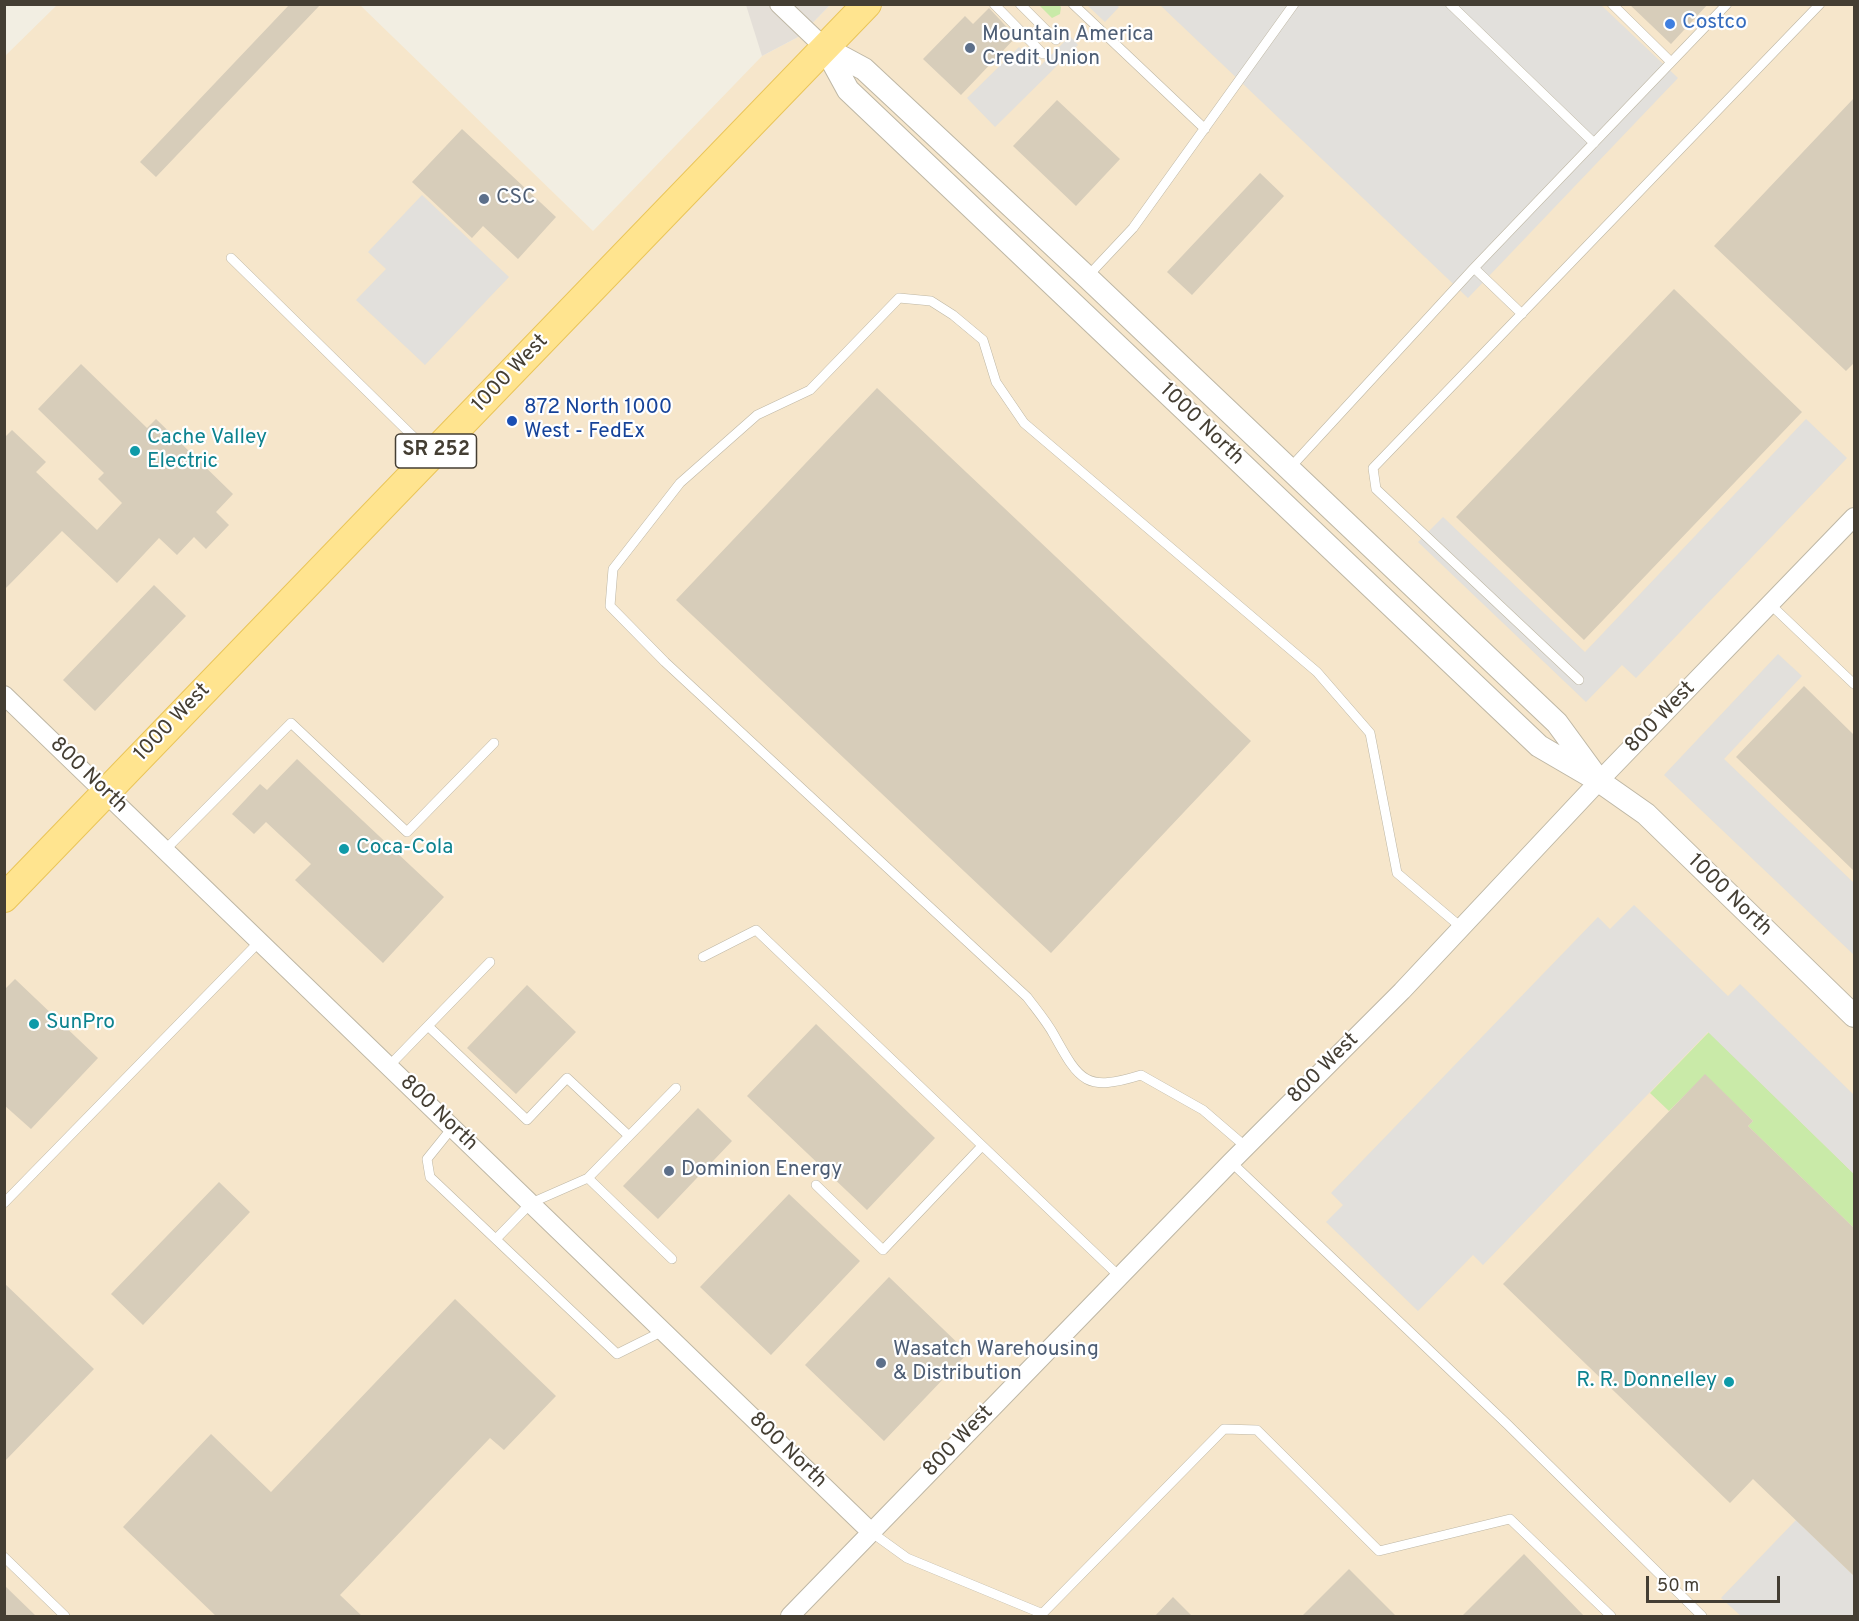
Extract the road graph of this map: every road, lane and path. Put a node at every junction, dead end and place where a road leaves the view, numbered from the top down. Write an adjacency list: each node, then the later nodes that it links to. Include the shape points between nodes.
1 (779, 4): 12 (street, 1000 North)
2 (867, 4): 12 (main road, 1000 West / SR 252)
3 (994, 4): 13 (lane)
4 (1020, 4): 11 (lane)
5 (1073, 4): 15 (lane)
6 (1294, 4): 15 (lane)
7 (1450, 4): 16 (lane)
8 (1612, 4): 14 (lane)
9 (1727, 4): 14 (lane)
10 (1820, 4): 20 (lane)
11 (1056, 40)
12 (825, 48): 19 (street, 1000 North, via 864,69); 21 (main road, 1000 West / SR 252); 29 (street, 1000 North, via 848,90 1539,746)
13 (1043, 54)
14 (1671, 62): 16 (lane)
15 (1205, 129): 19 (lane, via 1133,228)
16 (1594, 142): 18 (lane)
17 (231, 258): 21 (lane)
18 (1474, 268): 20 (lane); 22 (lane)
19 (1087, 277): 22 (street, 1000 North)
20 (1522, 314): 25 (lane, via 1373,468 1376,489)
21 (432, 455): 30 (main road, 1000 West / SR 252)
22 (1289, 470): 29 (street, 1000 North, via 1557,723)
23 (1854, 517): 24 (street, 800 West)
24 (1772, 604): 26 (lane); 29 (street, 800 West)
25 (1579, 680)
26 (1854, 684)
27 (4, 695): 30 (street, 800 North)
28 (494, 743): 31 (lane, via 407,832 291,723)
29 (1599, 781): 33 (street, 800 West); 37 (street, 1000 North, via 1646,814)
30 (106, 793): 31 (street, 800 North); 32 (main road, 1000 West / SR 252)
31 (165, 850): 34 (street, 800 North)
32 (4, 898)
33 (1462, 928): 44 (street, 800 West); 44 (lane, via 1397,873 1370,733 1317,672 1024,423 996,382 983,340 931,301 899,298 810,390 757,415 680,483 613,568 610,606 665,662 1027,997 1069,1064 1089,1081 1114,1084 1141,1075 1203,1110)
34 (260, 941): 39 (street, 800 North); 48 (lane)
35 (703, 957): 43 (lane, via 756,930)
36 (490, 962): 38 (lane)
37 (1854, 1016)
38 (428, 1026): 39 (lane); 42 (lane, via 527,1120 567,1078)
39 (389, 1066): 41 (street, 800 North)
40 (676, 1088): 42 (lane)
41 (452, 1128): 49 (street, 800 North); 50 (lane, via 427,1159 430,1177)
42 (629, 1136): 46 (lane)
43 (982, 1146): 47 (lane, via 883,1250); 52 (lane)
44 (1246, 1147): 45 (street, 800 West)
45 (1231, 1162): 52 (street, 800 West); 60 (lane, via 1508,1425)
46 (588, 1178): 49 (lane); 51 (lane)
47 (816, 1185)
48 (4, 1203)
49 (531, 1203): 50 (lane); 53 (street, 800 North)
50 (496, 1239): 53 (lane, via 617,1354)
51 (672, 1259)
52 (1119, 1276): 54 (street, 800 West)
53 (663, 1331): 54 (street, 800 North)
54 (871, 1532): 56 (lane, via 907,1558); 58 (street, 800 West)
55 (4, 1557): 57 (lane)
56 (1041, 1615): 59 (lane, via 1224,1429 1257,1430 1379,1551 1510,1519)
57 (65, 1617)
58 (790, 1617)
59 (1611, 1617)
60 (1702, 1617)

